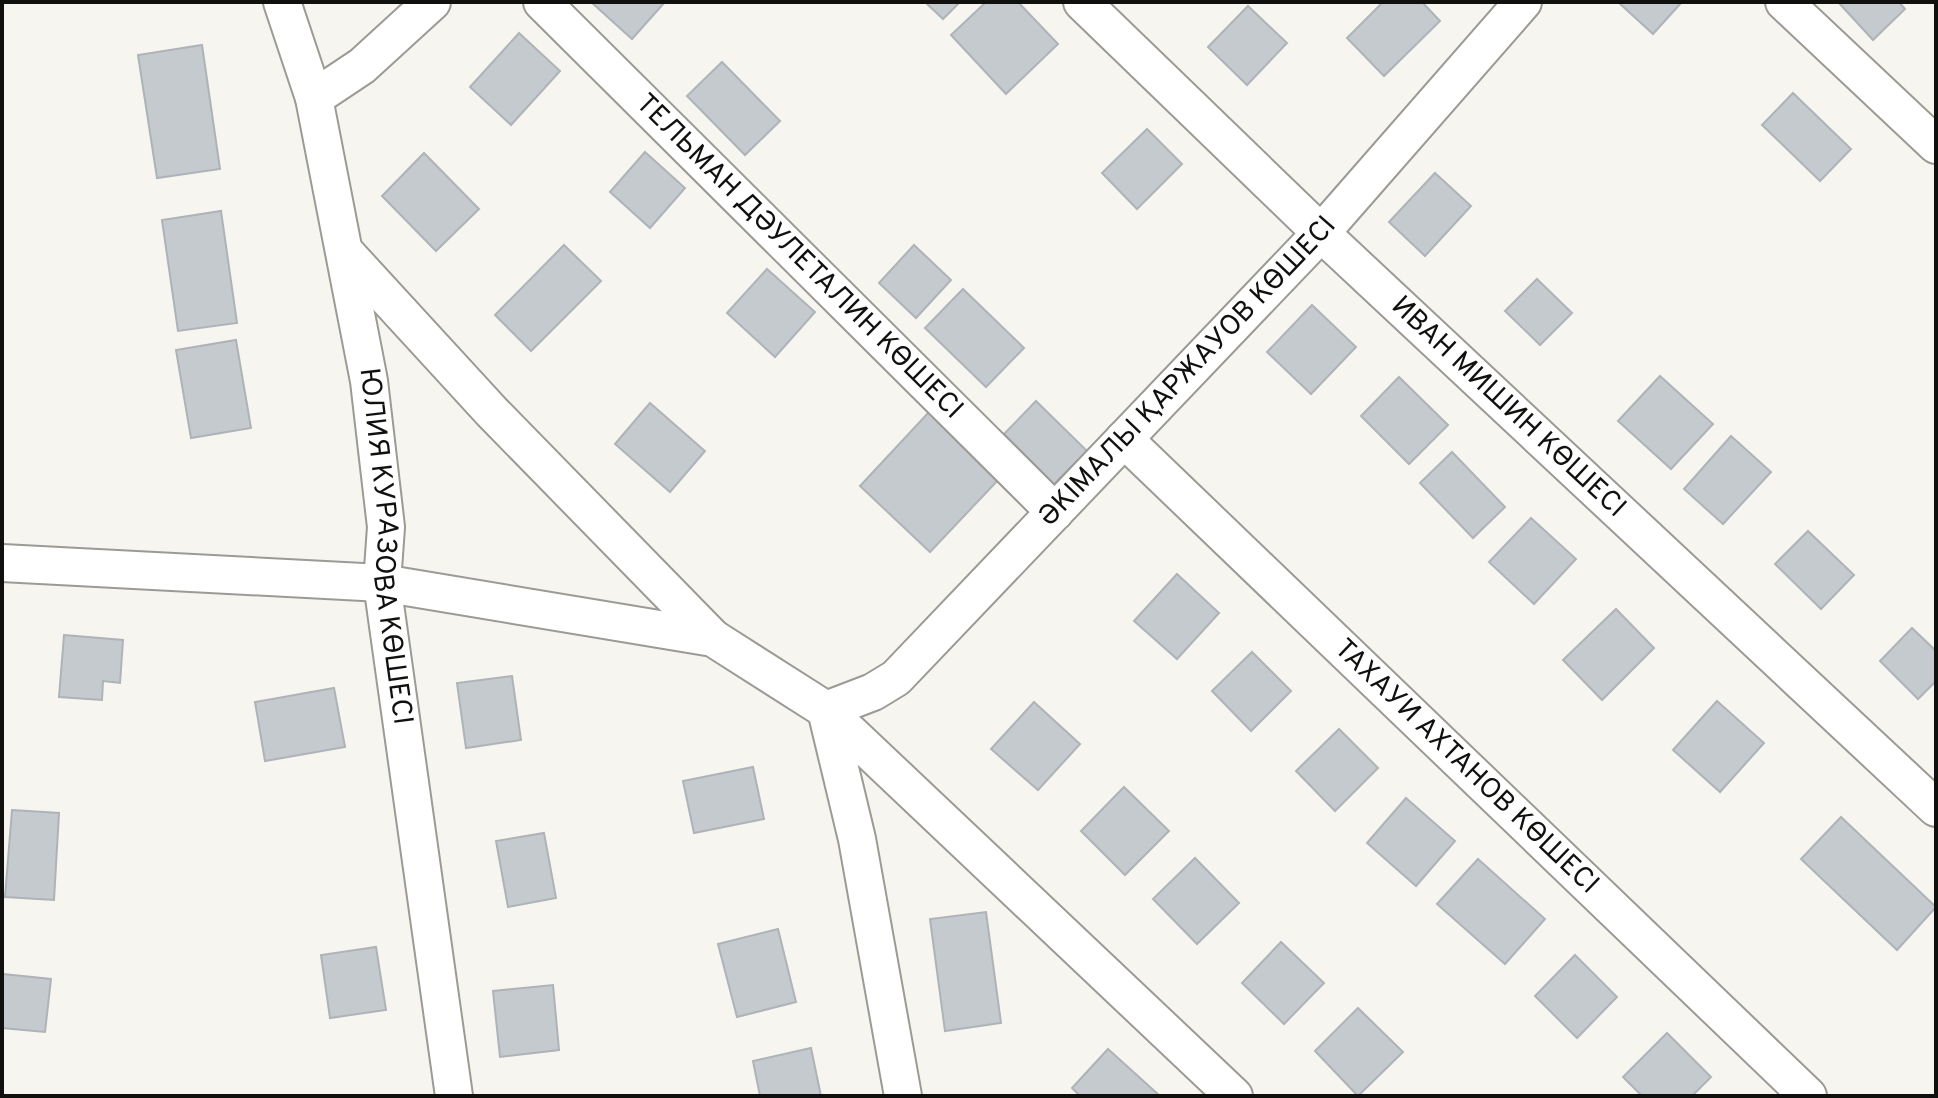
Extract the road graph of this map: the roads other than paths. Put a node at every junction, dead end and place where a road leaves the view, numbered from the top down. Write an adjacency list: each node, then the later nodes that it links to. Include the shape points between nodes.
1 (282, 2): 7 (street, ЮЛИЯ КУРАЗОВА КӨШЕСІ)
2 (432, 2): 7 (street, via 362,66)
3 (542, 2): 12 (street, ТЕЛЬМАН ДӘУЛЕТАЛИН КӨШЕСІ)
4 (1082, 2): 9 (street, ИВАН МИШИН КӨШЕСІ)
5 (1523, 2): 9 (street, ӘКІМАЛЫ ҚАРЖАУОВ КӨШЕСІ)
6 (1784, 2): 8 (street)
7 (314, 98): 10 (street, ЮЛИЯ КУРАЗОВА КӨШЕСІ)
8 (1936, 145)
9 (1321, 233): 11 (street, ӘКІМАЛЫ ҚАРЖАУОВ КӨШЕСІ); 17 (street, ИВАН МИШИН КӨШЕСІ)
10 (346, 253): 14 (street, ЮЛИЯ КУРАЗОВА КӨШЕСІ, via 369,381 386,527); 15 (street, via 492,412)
11 (1124, 439): 12 (street, ӘКІМАЛЫ ҚАРЖАУОВ КӨШЕСІ); 21 (street, ТАХАУИ АХТАНОВ КӨШЕСІ)
12 (1055, 512): 16 (street, ӘКІМАЛЫ ҚАРЖАУОВ КӨШЕСІ, via 896,678)
13 (2, 563): 14 (street)
14 (382, 583): 15 (street); 18 (street, ЮЛИЯ КУРАЗОВА КӨШЕСІ)
15 (713, 638): 16 (street)
16 (826, 710): 19 (street, via 857,839); 20 (street)
17 (1936, 808)
18 (454, 1096)
19 (903, 1096)
20 (1234, 1096)
21 (1808, 1096)

